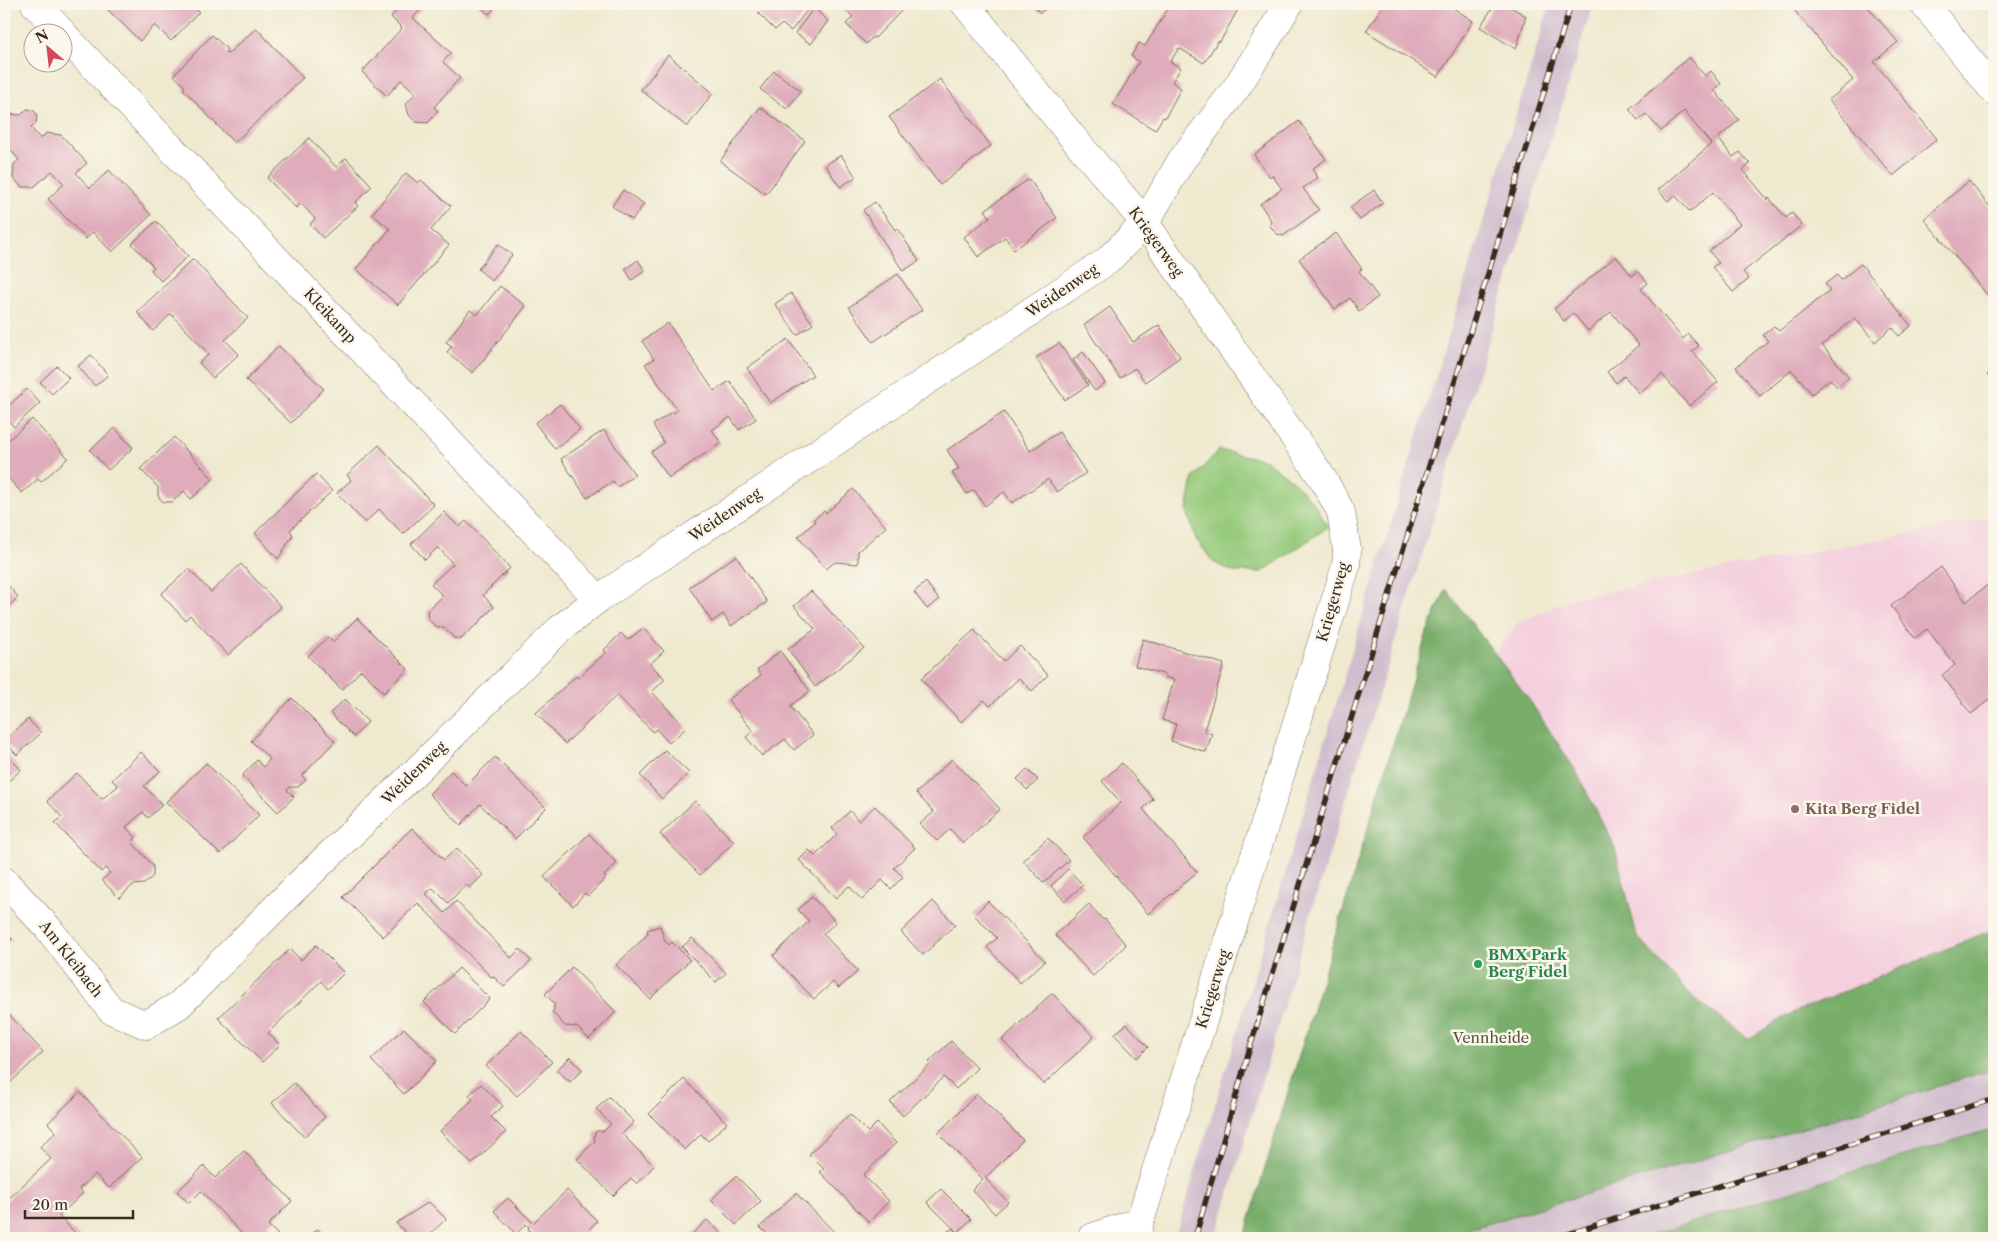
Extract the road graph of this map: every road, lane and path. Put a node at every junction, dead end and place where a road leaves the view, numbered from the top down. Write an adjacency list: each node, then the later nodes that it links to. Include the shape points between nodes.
1 (35, 4): 5 (street, Kleikamp)
2 (965, 4): 8 (street, Kriegerweg)
3 (1289, 4): 8 (street, Weidenweg, via 1237,87 1180,161)
4 (1924, 4): 7 (street)
5 (52, 22)
6 (72, 44): 9 (street, Kleikamp)
7 (1994, 91)
8 (1144, 223): 9 (street, Weidenweg, via 1107,261); 12 (street, Kriegerweg, via 1323,479 1341,512 1347,550 1346,566)
9 (598, 599): 11 (street, Weidenweg, via 560,629 179,1005)
10 (4, 881): 11 (street, Am Kleibach, via 48,928 112,1010)
11 (146, 1025)
12 (1138, 1230): 13 (street)
13 (1091, 1238)

